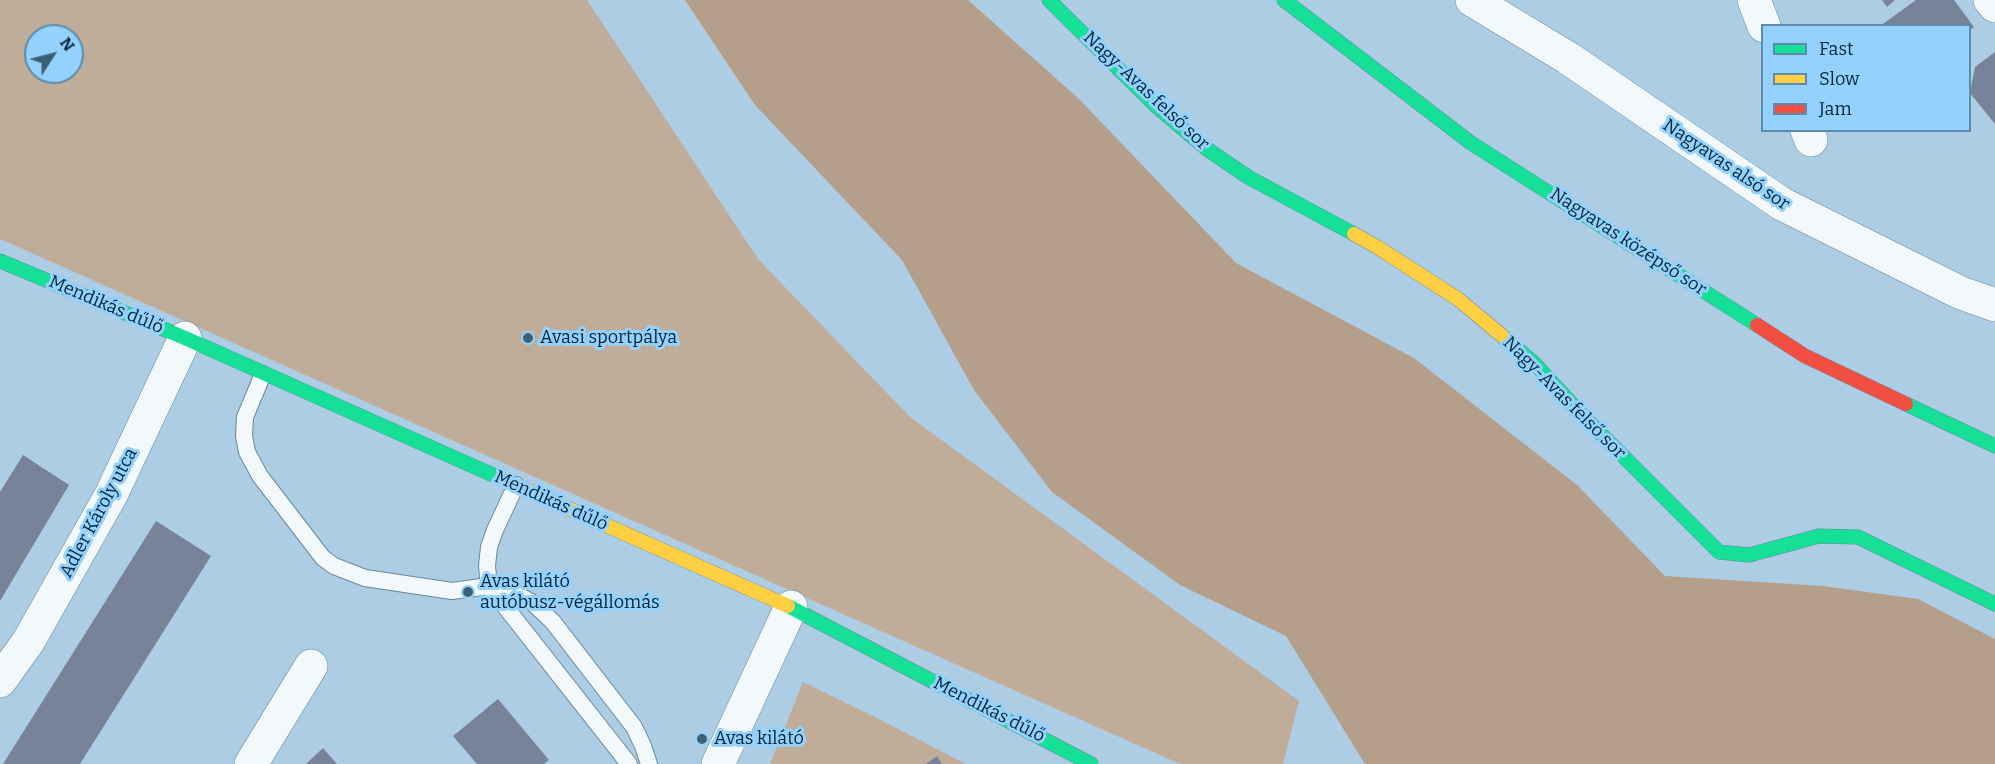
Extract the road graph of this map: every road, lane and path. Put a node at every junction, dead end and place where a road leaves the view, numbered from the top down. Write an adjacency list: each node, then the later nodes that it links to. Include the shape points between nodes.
1 (1049, 0): 15 (street, Nagy-Avas felső sor, via 1156,106 1207,149 1248,177 1377,247 1458,299 1535,364 1719,552 1749,555 1819,536 1858,537)
2 (1284, 0): 12 (street, Nagyavas középső sor, via 1471,142 1805,356)
3 (1472, 0): 9 (street, Nagyavas alsó sor, via 1568,58 1782,204 1961,293)
4 (1754, 0): 7 (street)
5 (1990, 0): 6 (street)
6 (1995, 6)
7 (1763, 24)
8 (0, 261): 10 (street, Mendikás dűlő)
9 (1995, 305)
10 (185, 338): 11 (street, Mendikás dűlő); 18 (street, Adler Károly utca, via 111,495 28,642)
11 (263, 374): 13 (street, Mendikás dűlő); 14 (lane, via 245,417 247,452 260,476 323,558 365,578 452,591)
12 (1995, 446)
13 (516, 485): 14 (lane, via 489,547); 16 (street, Mendikás dűlő)
14 (489, 586): 21 (lane); 22 (lane, via 533,603 553,622 634,727)
15 (1995, 604)
16 (791, 607): 19 (street, Mendikás dűlő); 23 (street)
17 (311, 666): 20 (street)
18 (0, 681)
19 (1063, 757): 24 (street, Mendikás dűlő)
20 (251, 764)
21 (629, 764)
22 (649, 764)
23 (718, 764)
24 (1091, 764)

